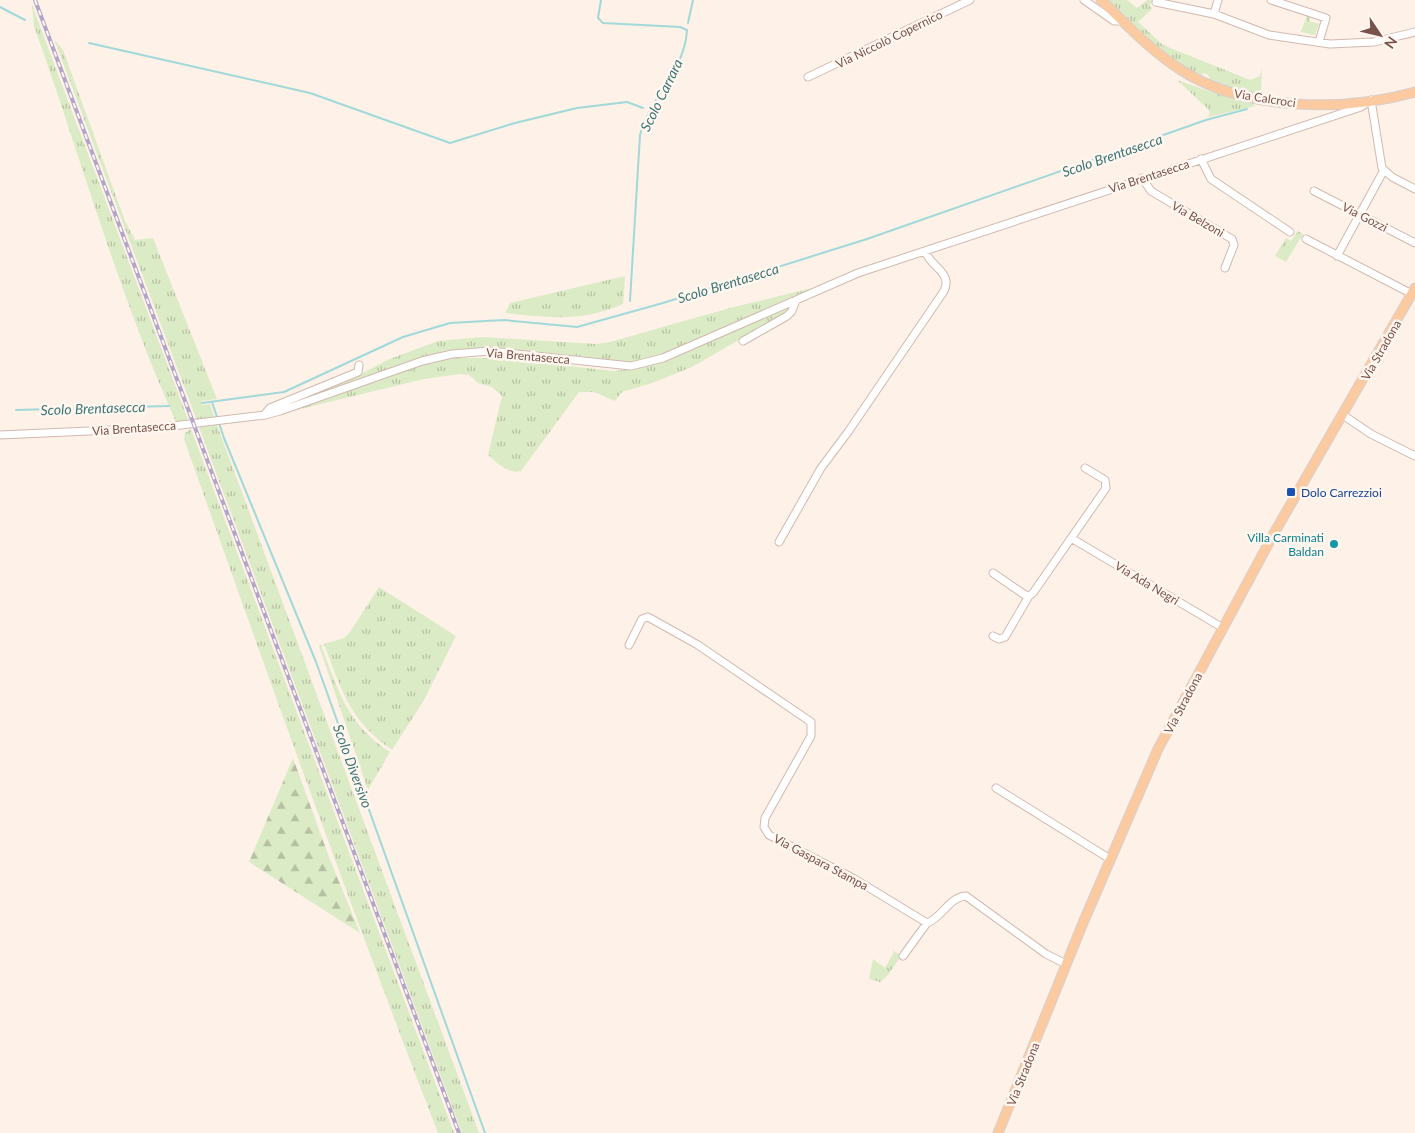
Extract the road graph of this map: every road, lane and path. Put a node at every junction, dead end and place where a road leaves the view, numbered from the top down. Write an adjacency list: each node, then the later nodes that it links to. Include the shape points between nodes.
1 (970, 0): 11 (street, Via Niccolò Copernico)
2 (1084, 0): 8 (street, via 1114,21)
3 (1101, 0): 8 (main road, Via Calcroci)
4 (1218, 0): 7 (street)
5 (1271, 0): 10 (street, via 1326,18)
6 (1156, 2): 7 (street)
7 (1214, 14): 10 (street, via 1269,35)
8 (1122, 21): 13 (main road, Via Calcroci, via 1182,71 1233,94 1296,104)
9 (1415, 32): 10 (street, via 1360,44)
10 (1319, 42)
11 (808, 77)
12 (1415, 92): 13 (main road, Via Calcroci)
13 (1371, 100): 14 (street, Via Brentasecca, via 1361,107); 15 (street)
14 (1201, 159): 16 (street, Via Brentasecca); 20 (street, via 1211,179)
15 (1384, 170): 17 (street); 19 (street)
16 (1142, 178): 23 (street, Via Brentasecca); 25 (street, Via Belzoni, via 1151,191 1232,239 1234,245)
17 (1415, 189)
18 (1314, 191): 19 (street, Via Gozzi)
19 (1359, 214): 22 (street, Via Gozzi); 24 (street)
20 (1290, 232)
21 (1306, 239): 24 (street, Via Stradona)
22 (1415, 243)
23 (925, 252): 27 (street, Via Brentasecca, via 858,274); 36 (street, via 930,262 945,275 944,291 826,462)
24 (1337, 256): 26 (street, Via Stradona)
25 (1225, 268)
26 (1413, 291): 31 (main road, Via Stradona)
27 (796, 300): 28 (street, via 787,316); 30 (street, Via Brentasecca, via 645,364 631,366 500,352 439,356)
28 (743, 341)
29 (359, 364): 30 (street, via 358,372 270,408)
30 (265, 415): 32 (street, Via Brentasecca, via 156,428)
31 (1343, 416): 33 (street); 39 (main road, Via Stradona)
32 (0, 435)
33 (1415, 456)
34 (1085, 468): 35 (street, via 1107,484)
35 (1071, 538): 38 (street); 39 (street, Via Ada Negri)
36 (779, 542)
37 (993, 574): 38 (street)
38 (1029, 596): 40 (street, via 1004,637)
39 (1223, 628): 43 (main road, Via Stradona, via 1158,749)
40 (993, 636)
41 (629, 645): 44 (street, Via Gaspara Stampa, via 645,616 654,619 807,718 813,727 812,736 765,818 765,831 853,878)
42 (996, 788): 43 (street)
43 (1110, 859): 46 (main road, Via Stradona)
44 (927, 924): 45 (street); 46 (street, via 957,898 966,896 1046,954)
45 (903, 956)
46 (1066, 964): 47 (main road, Via Stradona)
47 (998, 1133)

